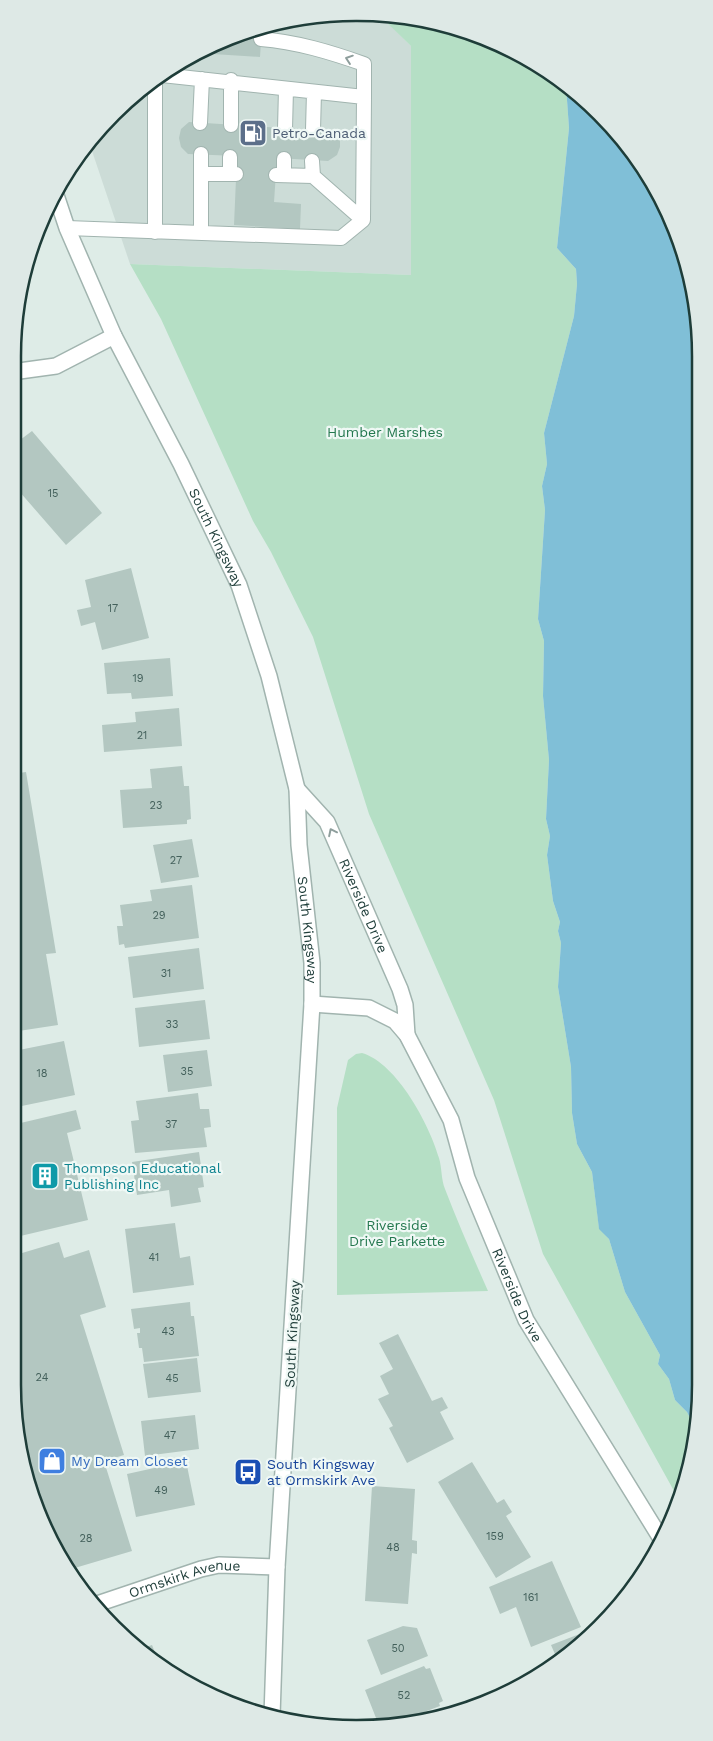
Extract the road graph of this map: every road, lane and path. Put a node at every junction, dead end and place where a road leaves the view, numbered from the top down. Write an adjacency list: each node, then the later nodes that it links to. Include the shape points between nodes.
1 (261, 39): 8 (lane, one-way to 1, via 364,64 284,41)
2 (174, 75): 3 (lane)
3 (202, 79): 4 (lane); 9 (lane)
4 (231, 80): 6 (lane); 10 (lane)
5 (155, 89): 22 (lane)
6 (286, 89): 7 (lane); 11 (lane)
7 (314, 92): 8 (lane); 12 (lane)
8 (364, 97): 20 (lane)
9 (200, 123)
10 (231, 125)
11 (285, 129)
12 (313, 130)
13 (201, 154): 17 (lane)
14 (230, 157): 17 (lane, via 233,174)
15 (284, 159): 18 (lane, via 280,175)
16 (312, 161): 18 (lane)
17 (202, 174): 23 (lane)
18 (312, 176): 20 (lane)
19 (59, 203): 21 (street, South Kingsway)
20 (363, 220): 23 (lane, via 341,238)
21 (67, 228): 22 (lane); 24 (street, South Kingsway)
22 (155, 232): 23 (lane)
23 (201, 232)
24 (114, 336): 25 (street, via 56,366); 26 (street, South Kingsway, via 181,464 239,586 269,676)
25 (21, 371)
26 (297, 789): 27 (street, South Kingsway, via 299,845 312,963); 28 (street, Riverside Drive, one-way to 26, via 405,1005 400,989 344,856 327,822)
27 (312, 1004): 28 (street, Riverside Drive, via 370,1008 395,1021); 30 (street, South Kingsway)
28 (407, 1035): 29 (street, Riverside Drive, via 451,1120 467,1178 526,1320)
29 (657, 1533)
30 (277, 1567): 31 (street, Ormskirk Avenue, via 219,1565); 32 (street, South Kingsway)
31 (102, 1603)
32 (272, 1709)

